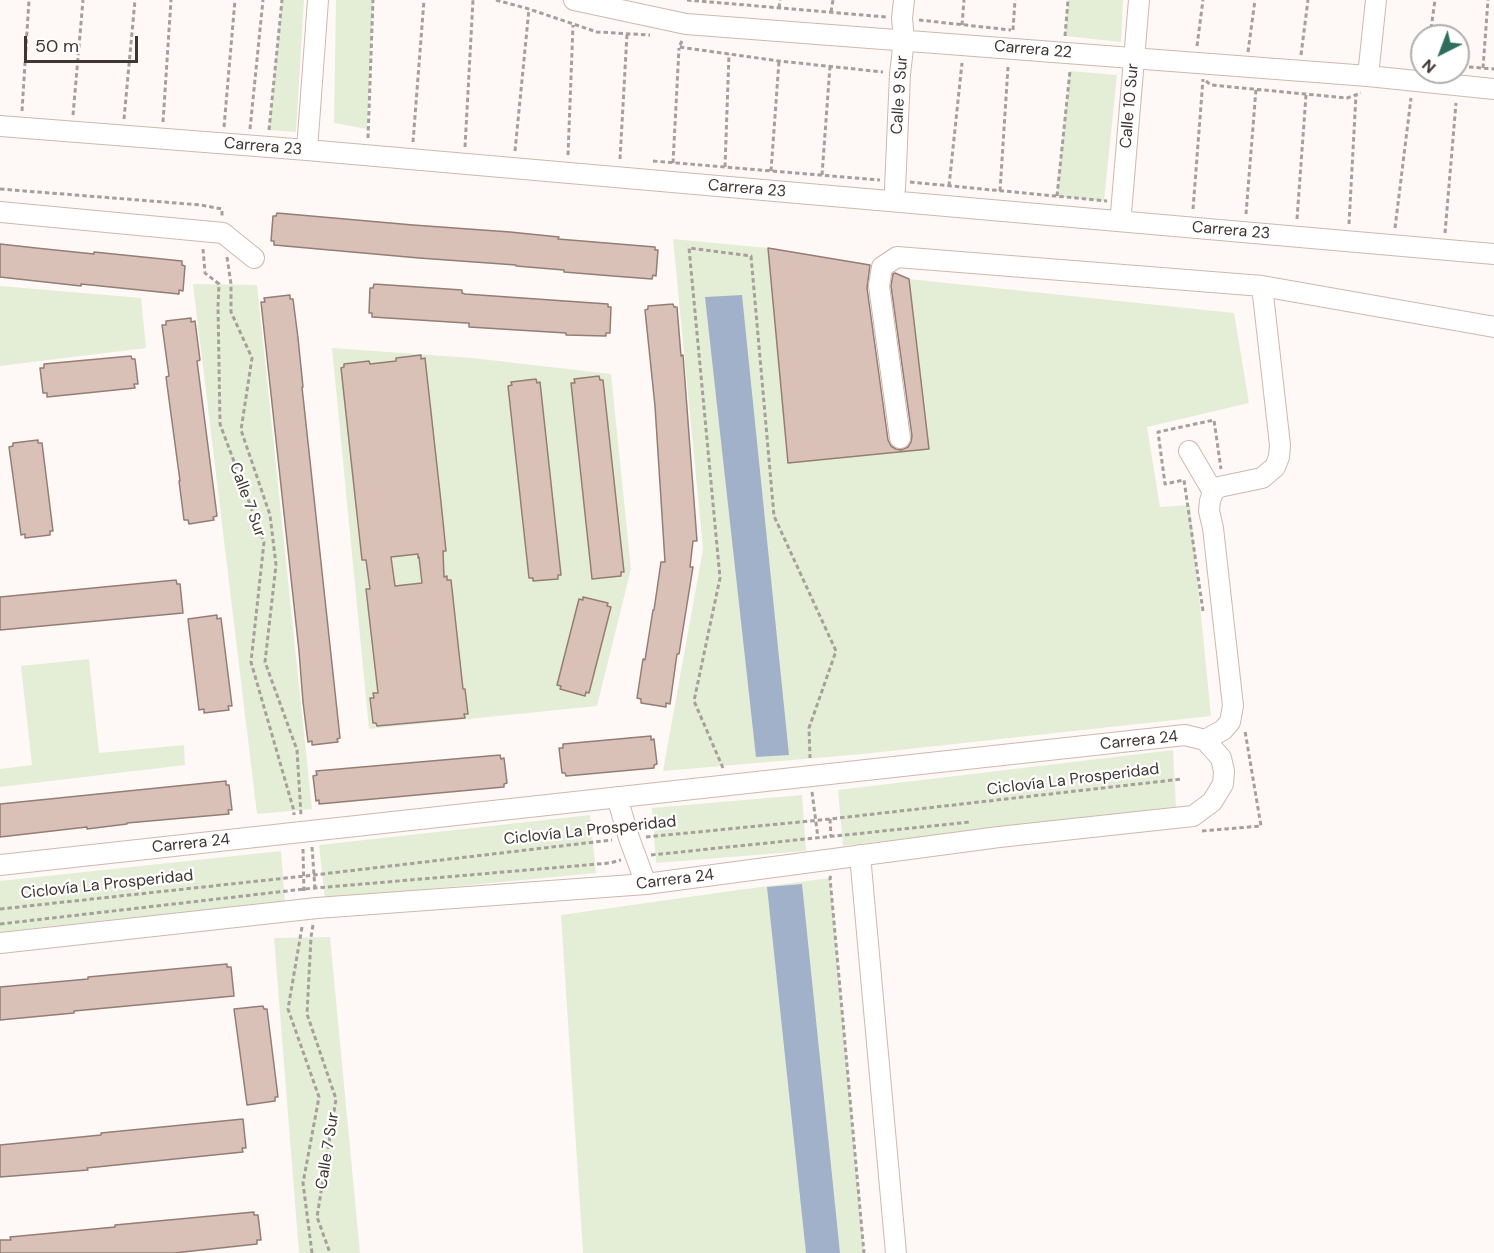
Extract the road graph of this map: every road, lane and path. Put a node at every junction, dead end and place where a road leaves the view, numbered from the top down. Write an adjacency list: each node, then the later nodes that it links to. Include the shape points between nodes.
1 (29, 0): 61 (path)
2 (82, 0): 62 (path)
3 (135, 0): 63 (path)
4 (171, 0): 64 (path)
5 (235, 0): 66 (path)
6 (263, 0): 67 (path)
7 (282, 0): 68 (path)
8 (318, 0): 72 (street)
9 (373, 0): 69 (path)
10 (424, 0): 70 (path)
11 (473, 0): 71 (path)
12 (496, 0): 28 (path)
13 (574, 0): 38 (street, Carrera 22, via 686,24)
14 (780, 0): 27 (path)
15 (833, 0): 29 (path)
16 (904, 0): 38 (street, Calle 9 Sur)
17 (964, 0): 32 (path)
18 (1016, 0): 33 (path)
19 (1068, 0): 36 (path)
20 (1138, 0): 43 (street, Calle 10 Sur)
21 (1203, 0): 40 (path)
22 (1255, 0): 41 (path)
23 (1308, 0): 44 (path)
24 (1376, 0): 54 (street)
25 (1435, 0): 30 (path)
26 (1488, 0): 50 (path)
27 (779, 8)
28 (529, 9): 31 (path); 73 (path)
29 (831, 12)
30 (1432, 24)
31 (573, 25): 34 (path); 74 (path)
32 (962, 25)
33 (1013, 30)
34 (627, 34): 35 (path); 75 (path)
35 (649, 35)
36 (1065, 36)
37 (684, 38): 39 (path)
38 (904, 40): 43 (street, Carrera 22); 53 (street, Calle 9 Sur)
39 (679, 47): 42 (path); 76 (path)
40 (1197, 49)
41 (1248, 53)
42 (729, 54): 45 (path); 77 (path)
43 (1134, 58): 54 (street, Carrera 22); 88 (street, Calle 10 Sur)
44 (1301, 58)
45 (778, 61): 47 (path); 78 (path)
46 (952, 62): 80 (path, via 962,63)
47 (830, 66): 53 (path); 79 (path)
48 (1008, 67): 83 (path)
49 (1470, 67): 50 (path)
50 (1483, 68): 51 (path)
51 (1494, 69)
52 (1070, 71): 84 (path)
53 (900, 74): 82 (street, Calle 9 Sur)
54 (1366, 84): 56 (street, Carrera 22); 58 (path)
55 (1256, 89): 57 (path); 86 (path, via 1211,85 1203,78); 89 (path)
56 (1494, 89)
57 (1306, 94): 58 (path, via 1347,99); 90 (path)
58 (1356, 95): 91 (path)
59 (1411, 98): 92 (path)
60 (1456, 103): 95 (path)
61 (22, 111)
62 (73, 115)
63 (124, 119)
64 (163, 122)
65 (0, 126): 72 (street, Carrera 23)
66 (224, 127)
67 (250, 129)
68 (269, 130)
69 (368, 138)
70 (413, 143)
71 (465, 147)
72 (307, 150): 96 (street, Carrera 23)
73 (515, 151)
74 (568, 155)
75 (620, 159)
76 (673, 163)
77 (725, 167)
78 (771, 171)
79 (822, 175)
80 (949, 186)
81 (0, 189): 85 (path)
82 (894, 189)
83 (1000, 191)
84 (1057, 196)
85 (201, 205): 93 (path, Calle 7 Sur); 94 (path, via 222,208)
86 (1193, 209)
87 (0, 212): 93 (street)
88 (1121, 213)
89 (1246, 214)
90 (1297, 219)
91 (1349, 224)
92 (1395, 228)
93 (202, 231): 94 (street); 113 (path, Calle 7 Sur, via 205,273 219,284 219,424 264,542 251,662)
94 (223, 233): 97 (street); 113 (path, via 231,312 252,357 241,430 270,515 276,566 265,662 297,750)
95 (1445, 233)
96 (1494, 254)
97 (254, 258)
98 (1262, 286): 99 (street); 100 (street, via 897,257 882,267 879,286); 103 (street, via 1279,458 1262,478 1219,487)
99 (1494, 327)
100 (900, 438)
101 (1189, 451): 103 (street)
102 (1221, 471): 104 (path, via 1214,420 1158,432 1165,484 1184,480)
103 (1213, 492): 105 (street, via 1209,511 1233,706 1230,722)
104 (1204, 616)
105 (1205, 740): 107 (street, Carrera 24, via 1185,735); 117 (street, Carrera 24, via 1221,758 1223,784 1212,802 1193,816)
106 (725, 774): 107 (path, via 694,701 720,578 689,248 751,256 774,516 836,651 809,728)
107 (811, 776): 109 (street, Carrera 24); 111 (path)
108 (1182, 779): 110 (path, Ciclovía La Prosperidad)
109 (617, 797): 113 (street, Carrera 24); 116 (street)
110 (830, 819): 111 (path, Ciclovía La Prosperidad); 114 (path)
111 (816, 820): 115 (path); 116 (path, Ciclovía La Prosperidad)
112 (972, 822): 114 (path)
113 (302, 832): 119 (street, Carrera 24); 120 (path); 121 (path)
114 (831, 836): 115 (path)
115 (818, 838): 116 (path)
116 (632, 848): 120 (path, Ciclovía La Prosperidad); 122 (street); 124 (path, via 610,863)
117 (860, 855): 118 (street, Carrera 24); 131 (street)
118 (833, 859): 122 (street, Carrera 24); 130 (path, via 830,878)
119 (0, 865)
120 (314, 875): 121 (path, Ciclovía La Prosperidad); 124 (path)
121 (303, 876): 123 (path); 125 (path, Ciclovía La Prosperidad)
122 (646, 884): 124 (street, Carrera 24)
123 (304, 889): 124 (path); 124 (path); 126 (path)
124 (312, 902): 127 (street, Carrera 24); 128 (path, via 288,1009 319,1098 303,1183); 129 (path, Calle 7 Sur, via 307,1014 336,1100 317,1217)
125 (0, 909)
126 (0, 924)
127 (0, 943)
128 (312, 1253)
129 (330, 1253)
130 (864, 1253)
131 (896, 1253)

